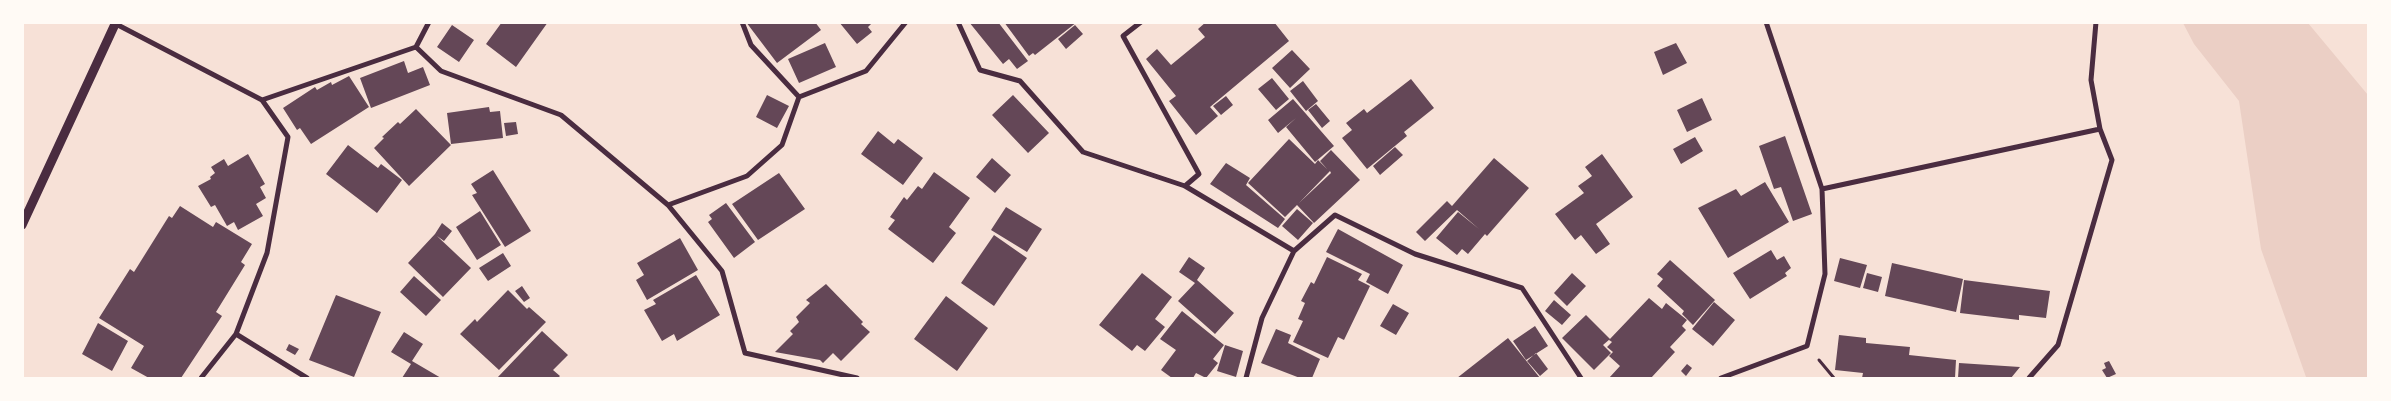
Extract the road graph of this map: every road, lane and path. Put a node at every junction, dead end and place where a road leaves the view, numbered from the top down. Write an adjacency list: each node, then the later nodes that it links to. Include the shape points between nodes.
1 (429, 22): 9 (street)
2 (742, 22): 10 (street, via 751,45)
3 (906, 22): 10 (street, via 866,71)
4 (958, 22): 13 (street, via 980,70 1020,81 1083,152)
5 (1141, 22): 13 (street, via 1123,36 1198,174)
6 (1766, 22): 14 (street)
7 (2096, 22): 12 (street, via 2091,80)
8 (116, 24): 11 (street); 16 (street)
9 (416, 47): 11 (street); 15 (street, via 441,72 561,115)
10 (799, 97): 15 (street, via 782,146 747,176)
11 (262, 100): 18 (street, via 288,137 267,253)
12 (2100, 128): 14 (street); 27 (street, via 2112,160 2058,345)
13 (1185, 186): 17 (street)
14 (1822, 189): 19 (street, via 1825,274)
15 (668, 205): 22 (street, via 722,272 745,353)
16 (22, 225)
17 (1294, 251): 23 (street, via 1262,318); 24 (street, via 1335,215 1415,254 1522,288)
18 (236, 334): 20 (street); 21 (street)
19 (1807, 346): 25 (street); 26 (path)
20 (201, 378)
21 (307, 378)
22 (856, 378)
23 (1246, 378)
24 (1581, 378)
25 (1721, 378)
26 (1834, 378)
27 (2029, 378)

